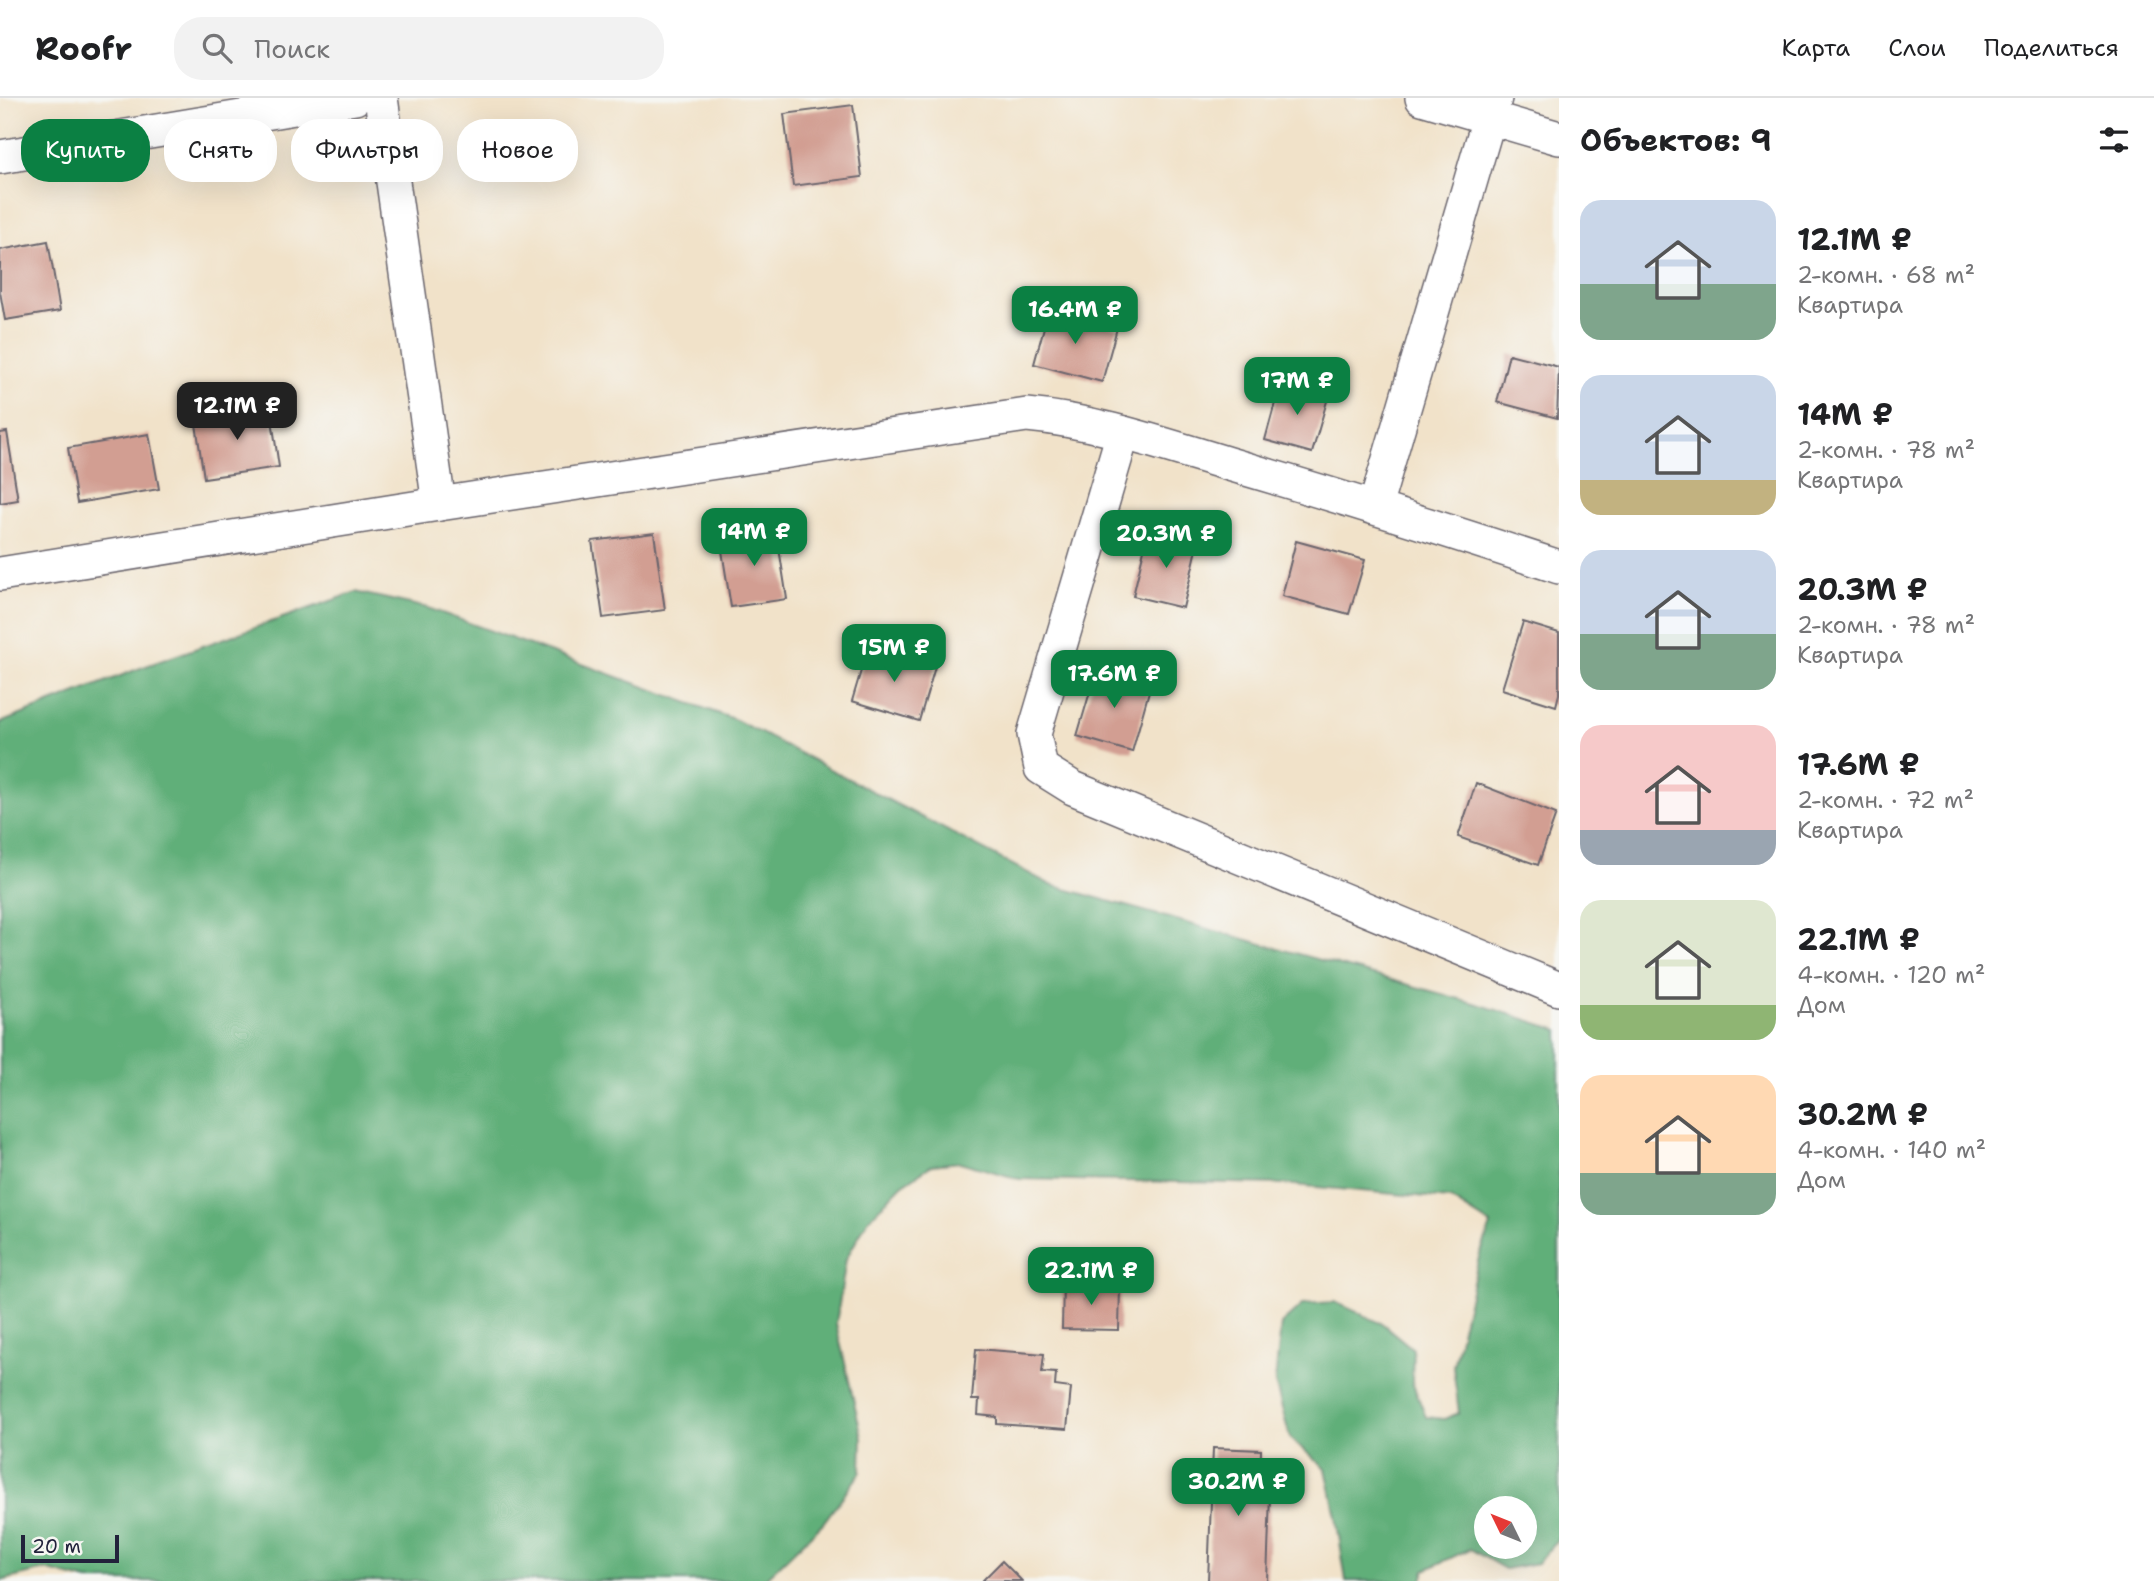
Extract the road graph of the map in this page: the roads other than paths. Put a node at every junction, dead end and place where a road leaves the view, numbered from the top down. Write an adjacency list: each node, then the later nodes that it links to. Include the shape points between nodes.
1 (355, 98): 6 (street)
2 (381, 98): 8 (street)
3 (1422, 98): 4 (street)
4 (1492, 108): 5 (street); 9 (street)
5 (1559, 138)
6 (0, 157)
7 (1123, 433): 8 (street, via 1066,418 1027,415); 9 (street); 12 (street, via 1034,734 1041,768 1073,788)
8 (439, 504): 11 (street)
9 (1375, 507): 10 (street)
10 (1559, 567)
11 (0, 575)
12 (1559, 989)

